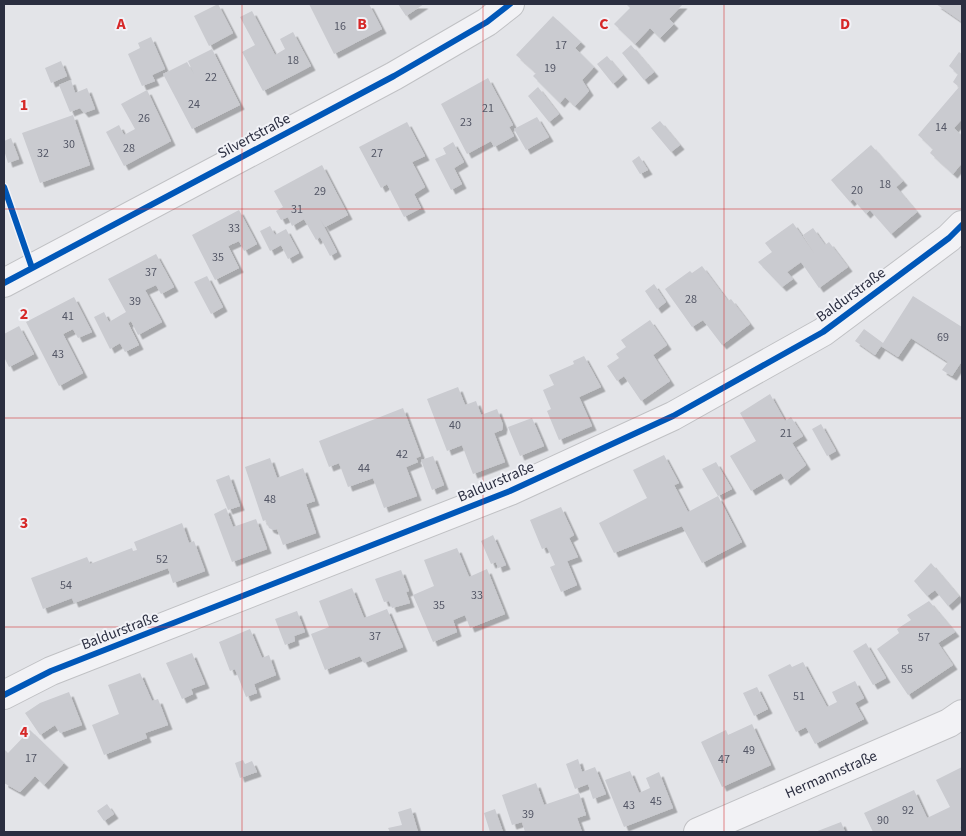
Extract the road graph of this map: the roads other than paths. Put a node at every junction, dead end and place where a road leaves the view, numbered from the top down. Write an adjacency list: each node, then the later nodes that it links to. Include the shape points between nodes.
1 (510, 4): 3 (street, Silvertstraße, via 486,22 394,76)
2 (958, 239): 4 (street, Baldurstraße, via 823,332 673,416 510,491 51,671)
3 (4, 283)
4 (4, 694)
5 (962, 714): 6 (street, Hermannstraße, via 949,723)
6 (698, 832)

